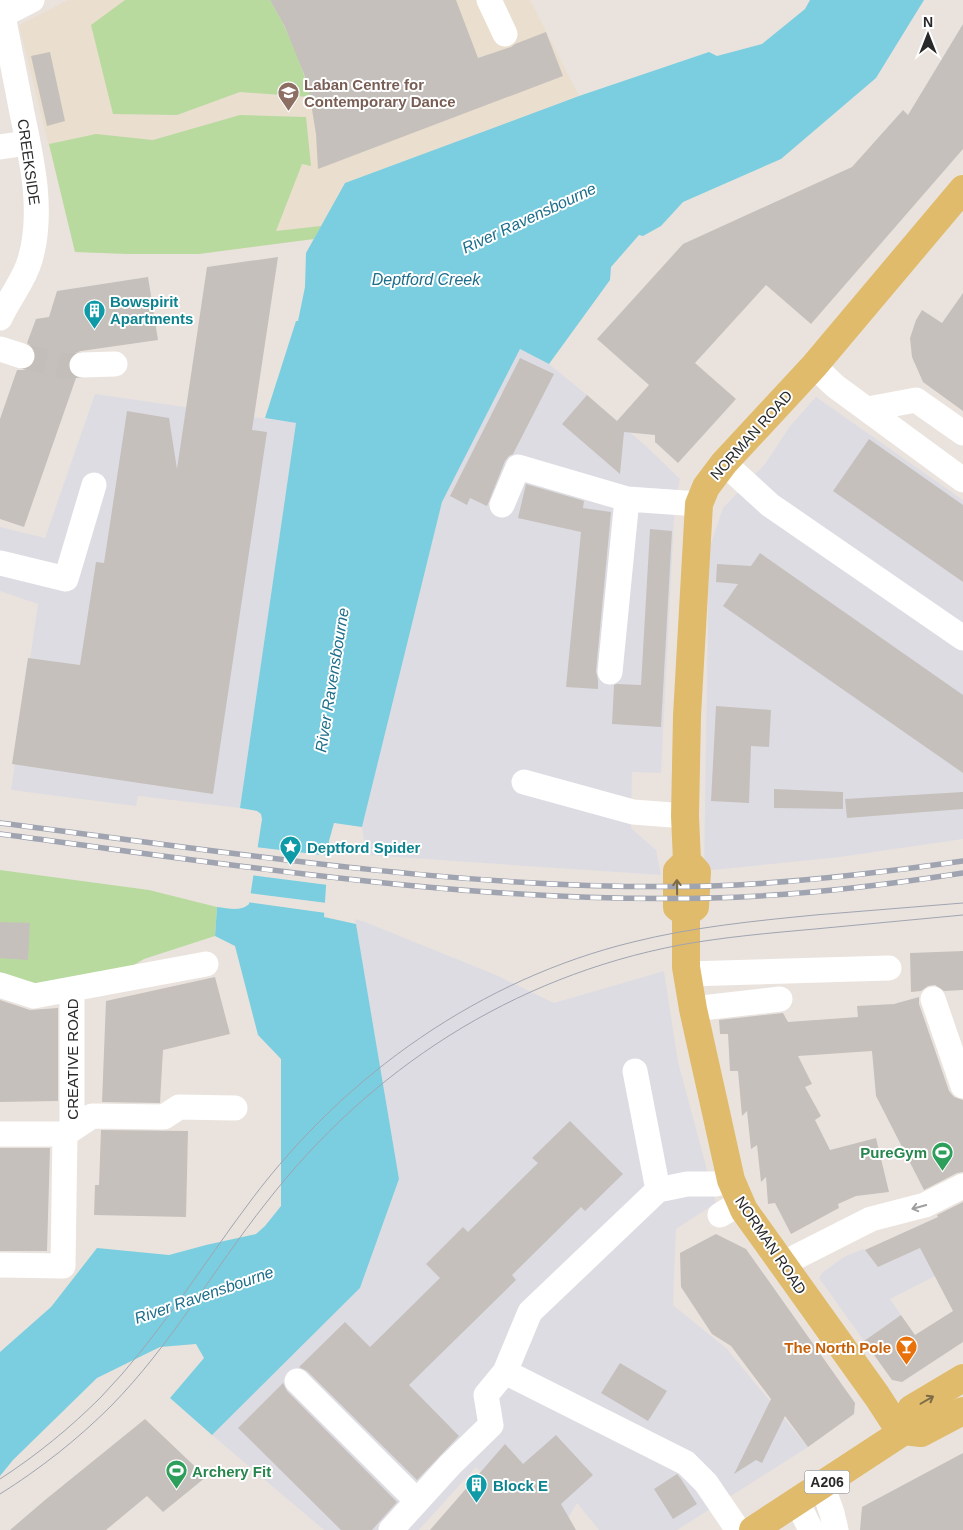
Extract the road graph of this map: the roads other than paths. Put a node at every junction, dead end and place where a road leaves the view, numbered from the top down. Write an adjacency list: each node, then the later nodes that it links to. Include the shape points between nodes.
1 (32, 0): 3 (street)
2 (489, 0): 4 (street)
3 (1, 8): 5 (street, CREEKSIDE)
4 (505, 34)
5 (28, 143): 6 (street); 8 (street, CREEKSIDE, via 36,203 33,248 23,278)
6 (0, 148)
7 (963, 190): 11 (main road, NORMAN ROAD)
8 (0, 318)
9 (115, 364): 10 (street)
10 (82, 365)
11 (814, 366): 12 (street); 14 (main road, NORMAN ROAD)
12 (868, 410): 13 (street, via 916,400); 15 (street)
13 (963, 433)
14 (724, 463): 18 (main road, NORMAN ROAD, via 706,487); 21 (street, via 770,505)
15 (963, 480)
16 (94, 485): 20 (street, via 66,579)
17 (627, 499): 18 (street); 19 (street, via 518,467); 22 (street)
18 (699, 504): 24 (main road, NORMAN ROAD)
19 (502, 505)
20 (0, 563)
21 (963, 638)
22 (610, 672)
23 (524, 782): 24 (street, via 633,812)
24 (685, 816): 27 (main road, NORMAN ROAD, via 687,861 677,871 677,906 686,913)
25 (206, 964): 29 (street)
26 (889, 968): 27 (street)
27 (687, 974): 32 (main road, NORMAN ROAD)
28 (0, 985): 29 (street, via 34,996)
29 (72, 989): 36 (street, CREATIVE ROAD)
30 (780, 999): 32 (street)
31 (933, 999): 34 (street)
32 (693, 1009): 40 (main road, NORMAN ROAD)
33 (635, 1071): 39 (street)
34 (963, 1086)
35 (235, 1108): 36 (street, CREATIVE ROAD, via 179,1107 164,1117 92,1116)
36 (68, 1132): 37 (street, CREATIVE ROAD); 41 (street, CREATIVE ROAD, via 63,1266)
37 (0, 1134)
38 (963, 1186): 42 (street, one-way to 42, via 925,1205 870,1220)
39 (658, 1190): 40 (street, via 687,1184 716,1184); 43 (street, via 530,1312)
40 (730, 1199): 42 (main road, NORMAN ROAD)
41 (0, 1265)
42 (783, 1266): 47 (main road, NORMAN ROAD)
43 (505, 1372): 49 (street, via 486,1395 491,1425); 52 (street, via 686,1463 706,1483)
44 (963, 1378): 47 (main road, one-way to 44, via 911,1409)
45 (297, 1381): 49 (street)
46 (963, 1411): 47 (main road, via 921,1433)
47 (902, 1432): 48 (main road, A206)
48 (822, 1484): 50 (main road, A206); 55 (street)
49 (418, 1501): 51 (street)
50 (797, 1502): 53 (main road, A206); 54 (street)
51 (391, 1530)
52 (738, 1530)
53 (753, 1530)
54 (811, 1530)
55 (836, 1530)

